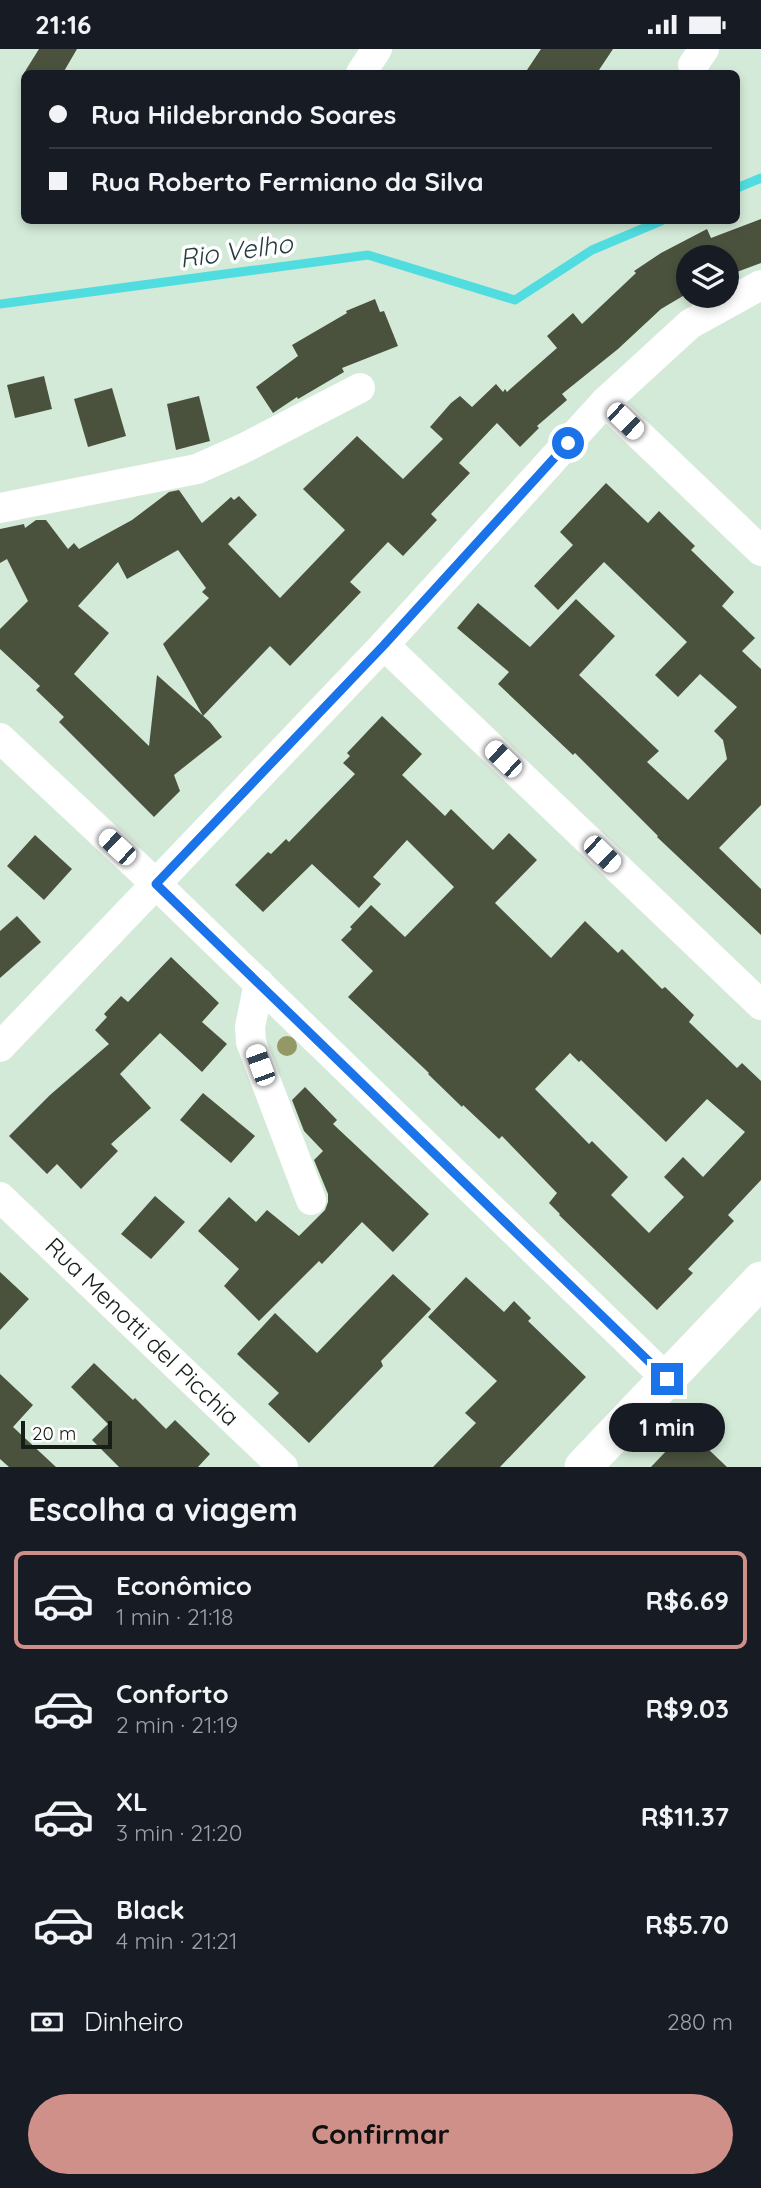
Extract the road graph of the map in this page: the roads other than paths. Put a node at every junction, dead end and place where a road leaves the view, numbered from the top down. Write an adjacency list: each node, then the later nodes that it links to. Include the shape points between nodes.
1 (377, 49): 2 (street)
2 (363, 70)
3 (761, 285): 5 (street, via 690,324)
4 (360, 388): 6 (street, via 198,469)
5 (605, 402): 7 (street); 8 (street)
6 (0, 508)
7 (761, 551)
8 (384, 645): 10 (street); 12 (street)
9 (0, 738): 10 (street)
10 (156, 884): 11 (street); 13 (street)
11 (259, 983): 15 (street, via 251,1042); 17 (street)
12 (761, 1005)
13 (0, 1048)
14 (0, 1197): 18 (street, Rua Menotti del Picchia)
15 (311, 1200)
16 (761, 1280): 17 (street)
17 (667, 1379): 19 (street)
18 (283, 1467)
19 (583, 1467)

